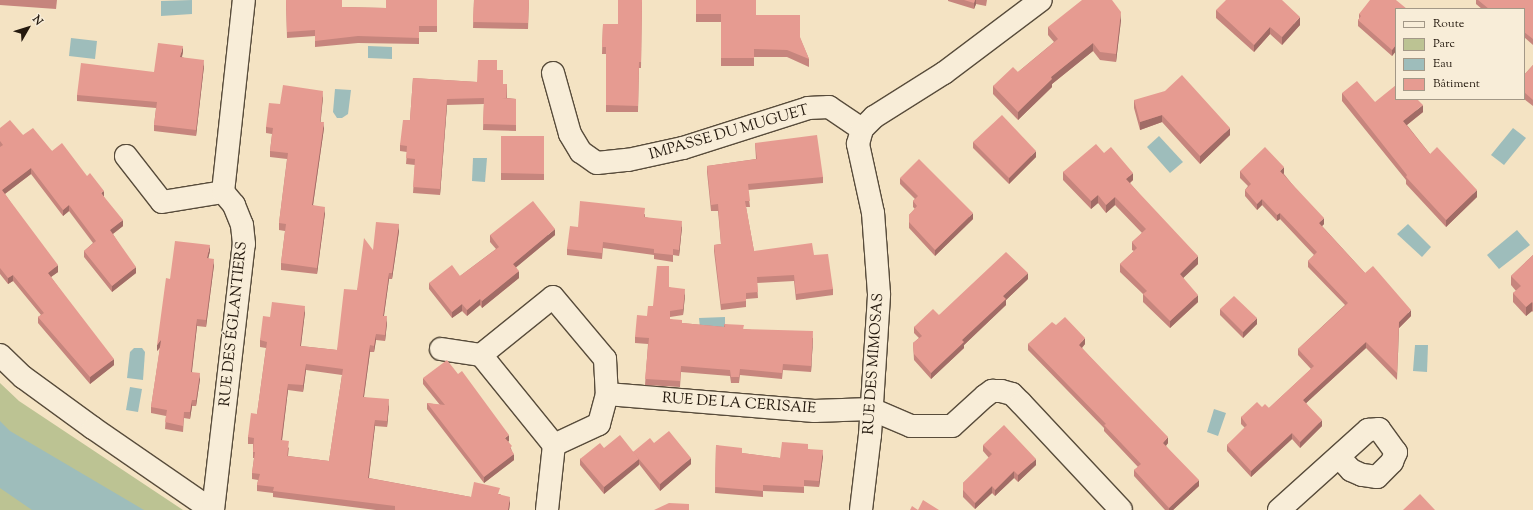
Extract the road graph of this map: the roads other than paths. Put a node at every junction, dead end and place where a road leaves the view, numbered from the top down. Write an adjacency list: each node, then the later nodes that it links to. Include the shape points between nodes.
1 (244, 0): 6 (street)
2 (1041, 0): 4 (street, via 944,73 874,118)
3 (553, 73): 4 (street, IMPASSE DU MUGUET, via 570,134 582,152 597,163 628,160 683,148 808,108 828,107)
4 (862, 129): 11 (street, RUE DES MIMOSAS, via 858,144 873,213 880,294 879,334)
5 (126, 156): 6 (street, via 162,202)
6 (223, 192): 14 (street, RUE DES ÉGLANTIERS, via 234,205 242,225 244,244)
7 (441, 350): 9 (street)
8 (0, 355): 14 (street, RUE DES ÉGLANTIERS, via 23,377 93,428)
9 (481, 355): 10 (street, via 553,297 606,359); 12 (street)
10 (607, 394): 11 (street, RUE DE LA CERISAIE, via 814,411); 12 (street, via 599,424)
11 (871, 409): 16 (street, RUE DES MIMOSAS); 17 (street, via 911,426 952,426 992,391 1012,394)
12 (554, 445): 15 (street)
13 (1339, 457): 18 (street)
14 (213, 510)
15 (548, 510)
16 (861, 510)
17 (1121, 510)
18 (1280, 510)

